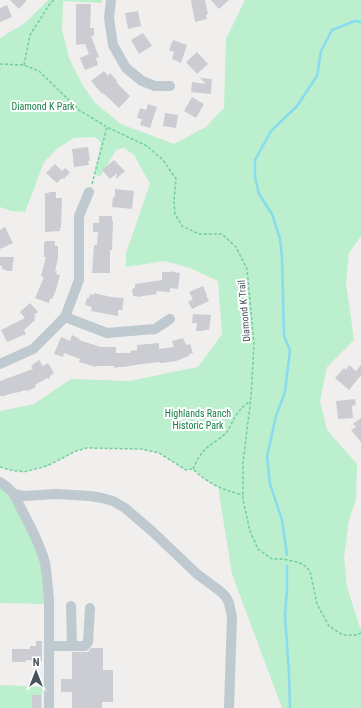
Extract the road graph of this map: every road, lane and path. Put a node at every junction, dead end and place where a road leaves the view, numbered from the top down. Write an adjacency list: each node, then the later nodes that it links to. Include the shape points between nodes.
1 (55, 0): 4 (path, via 51,2 30,35)
2 (111, 0): 5 (street, via 109,18 114,45 126,68 142,81 155,86)
3 (0, 64): 4 (path, Diamond K Trail)
4 (24, 65): 6 (path, Diamond K Trail, via 39,70 79,110)
5 (170, 86)
6 (107, 127): 7 (path); 11 (path, Diamond K Trail, via 147,146 163,160 176,179 175,214 182,226 199,234 222,234 236,247 247,269 254,344)
7 (89, 192): 8 (street, via 79,216 78,280)
8 (65, 316): 9 (street, via 107,333 155,329); 10 (street, via 33,349)
9 (170, 319)
10 (0, 364)
11 (251, 400): 13 (path, via 242,408 226,432 200,456); 16 (path, Diamond K Trail, via 244,463)
12 (0, 467): 13 (path, via 24,472 47,466 87,448 141,449 159,453 186,470)
13 (192, 469): 16 (path, via 211,484)
14 (0, 482): 15 (street)
15 (14, 494): 20 (street, via 44,562 48,582); 23 (street, via 76,495 114,501 220,591 229,603 232,617)
16 (244, 495): 19 (path, Diamond K Trail, via 250,531 258,548 272,559 303,564 310,571 317,604 329,626 343,635)
17 (71, 606): 21 (street)
18 (90, 608): 21 (street, via 88,642 85,646)
19 (361, 633)
20 (49, 646): 21 (street); 22 (street)
21 (72, 646)
22 (49, 708)
23 (229, 708)

